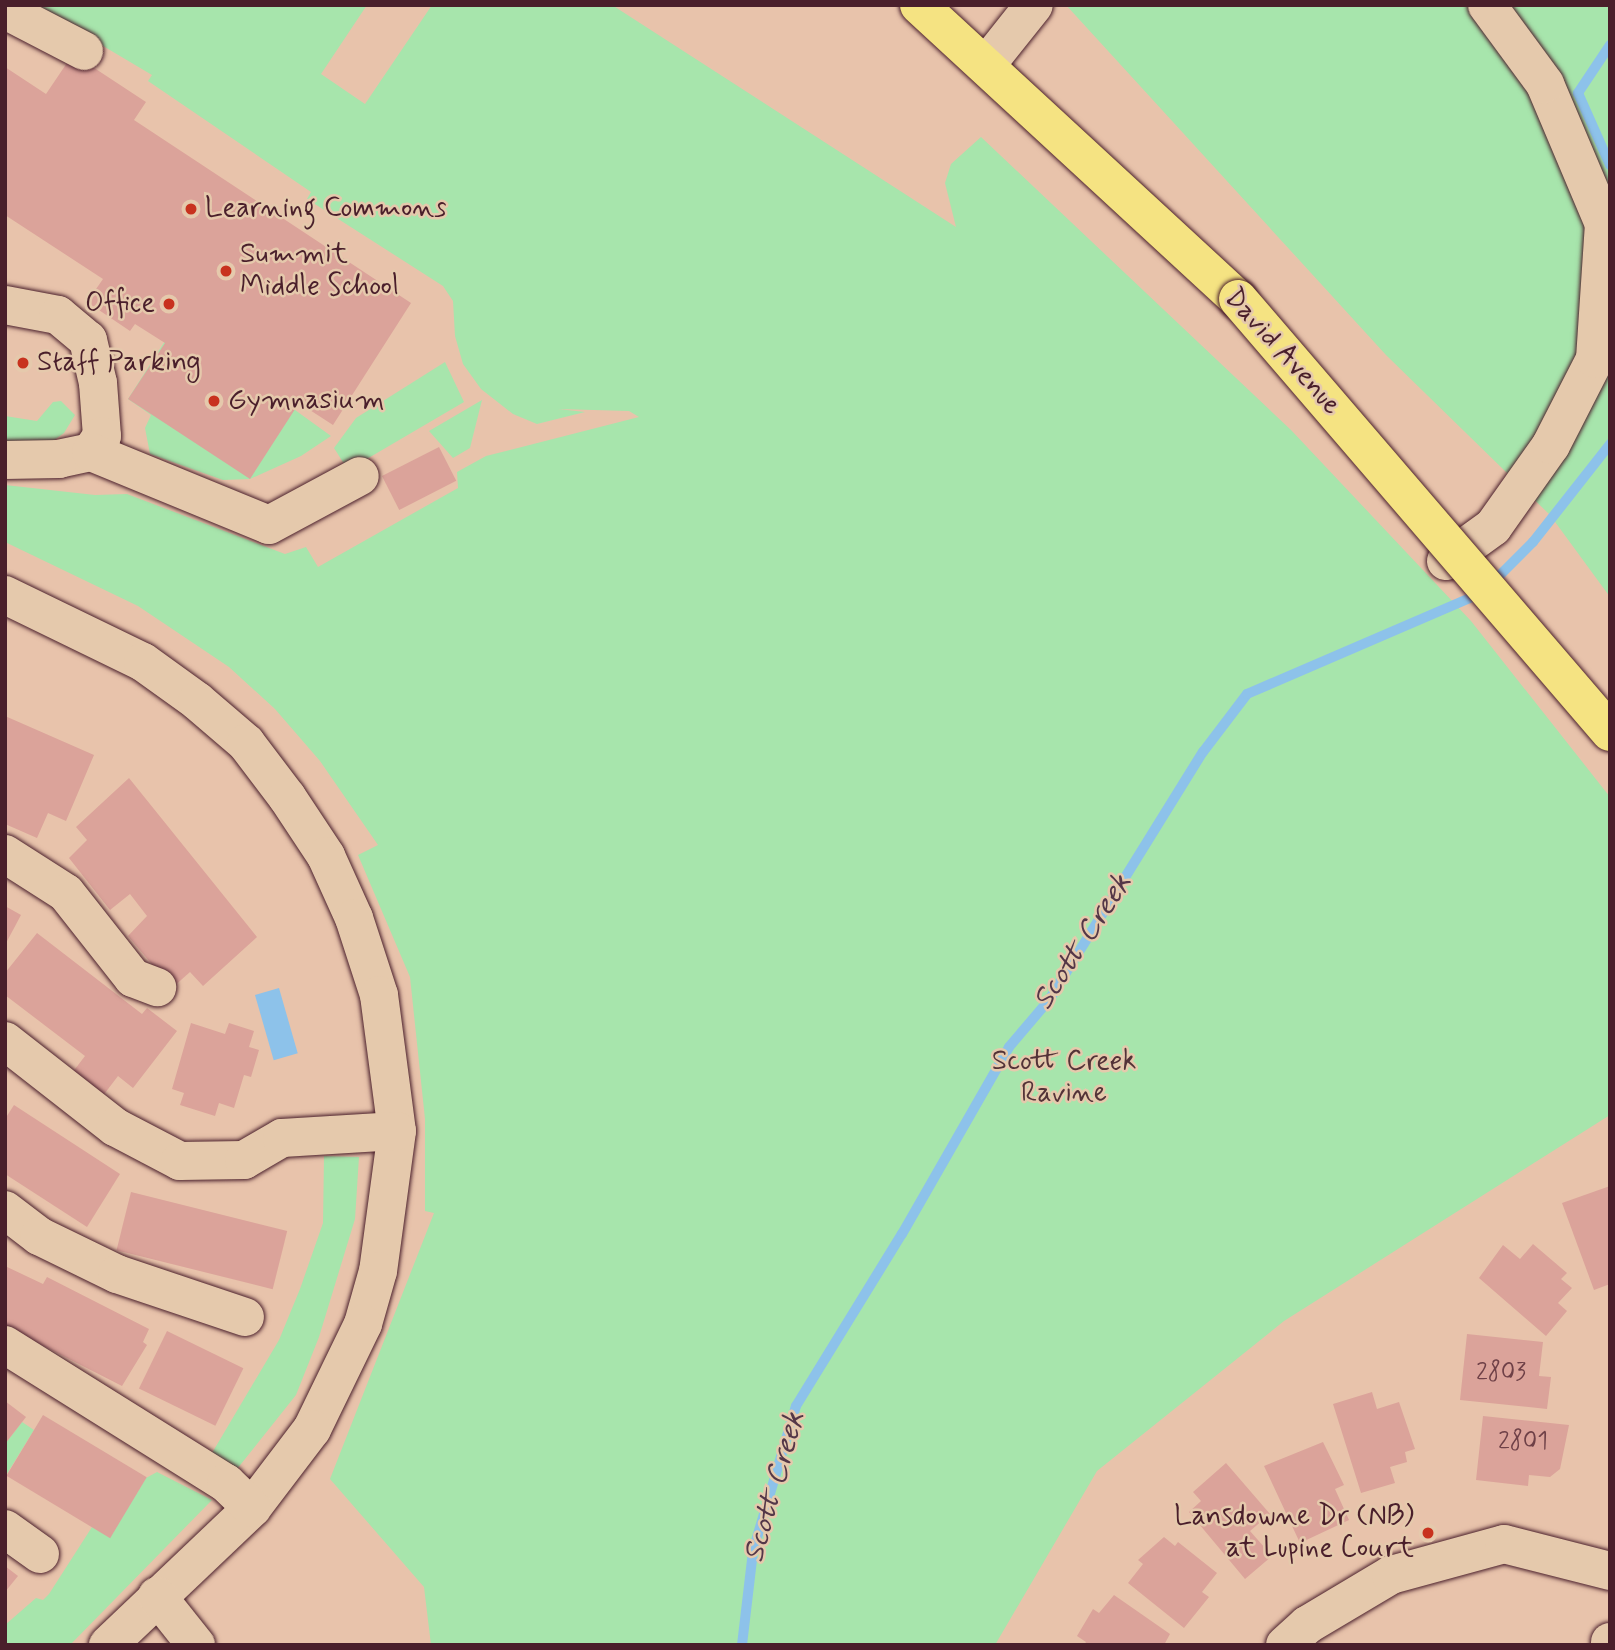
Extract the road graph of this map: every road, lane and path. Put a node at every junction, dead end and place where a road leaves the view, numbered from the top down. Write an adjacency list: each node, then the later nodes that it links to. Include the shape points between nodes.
1 (919, 5): 6 (main road, David Avenue)
2 (1034, 5): 6 (street)
3 (1487, 5): 11 (street, via 1545,84 1604,224 1595,359 1551,445 1493,527)
4 (5, 10): 5 (street)
5 (84, 51)
6 (987, 64): 13 (main road, David Avenue, bridge, via 1238,299)
7 (5, 305): 8 (street, via 58,315 88,340 98,383 102,436)
8 (91, 452): 9 (street); 10 (street, via 270,526)
9 (5, 460)
10 (359, 476)
11 (1446, 561)
12 (5, 595): 17 (street, via 143,662 246,743 287,797 326,856 354,918 379,995)
13 (1610, 732)
14 (5, 854): 15 (street, via 66,893 133,978)
15 (157, 988)
16 (10, 1054): 17 (street, via 116,1127 180,1161 244,1160 282,1138)
17 (397, 1130): 21 (street, via 386,1224 363,1324 312,1429)
18 (5, 1210): 19 (street, via 39,1236 117,1274)
19 (245, 1317)
20 (5, 1346): 21 (street, via 226,1483)
21 (252, 1508): 25 (street)
22 (5, 1529): 23 (street)
23 (40, 1554)
24 (1610, 1571): 28 (street, via 1504,1544 1391,1575 1307,1625)
25 (157, 1596): 26 (street); 27 (street)
26 (108, 1645)
27 (196, 1645)
28 (1285, 1645)

